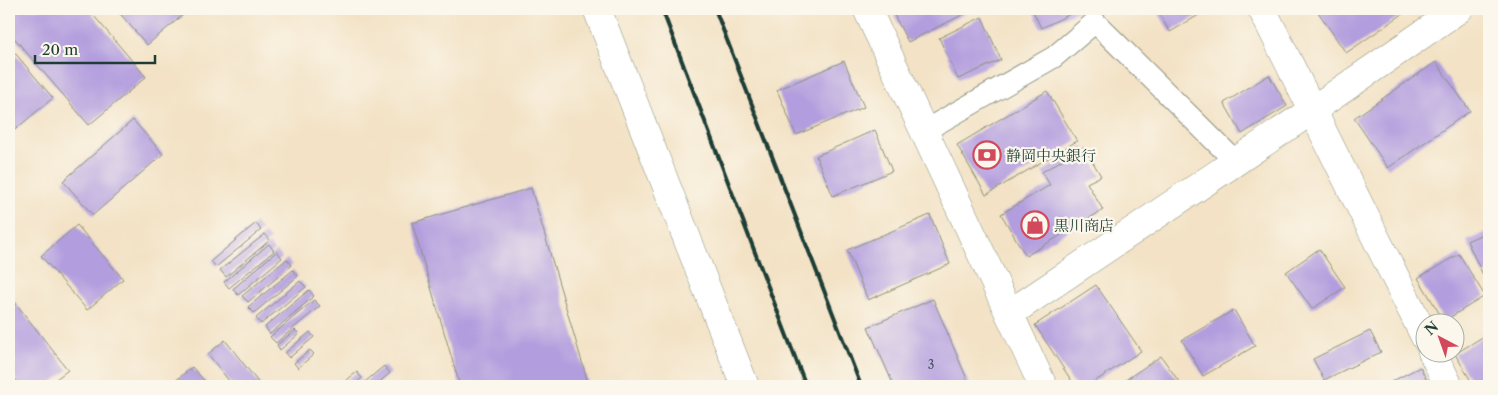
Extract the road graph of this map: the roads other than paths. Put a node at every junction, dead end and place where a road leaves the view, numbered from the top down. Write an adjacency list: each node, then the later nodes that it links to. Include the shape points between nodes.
1 (597, 9): 11 (street)
2 (867, 9): 6 (street)
3 (1262, 9): 5 (street)
4 (1459, 9): 5 (street)
5 (1311, 111): 7 (street); 9 (street)
6 (924, 131): 7 (lane, via 1054,58 1094,22); 8 (street)
7 (1236, 162): 8 (street)
8 (1009, 314): 12 (street)
9 (1416, 319)
10 (1437, 362): 13 (street)
11 (745, 386)
12 (1043, 386)
13 (1449, 386)

